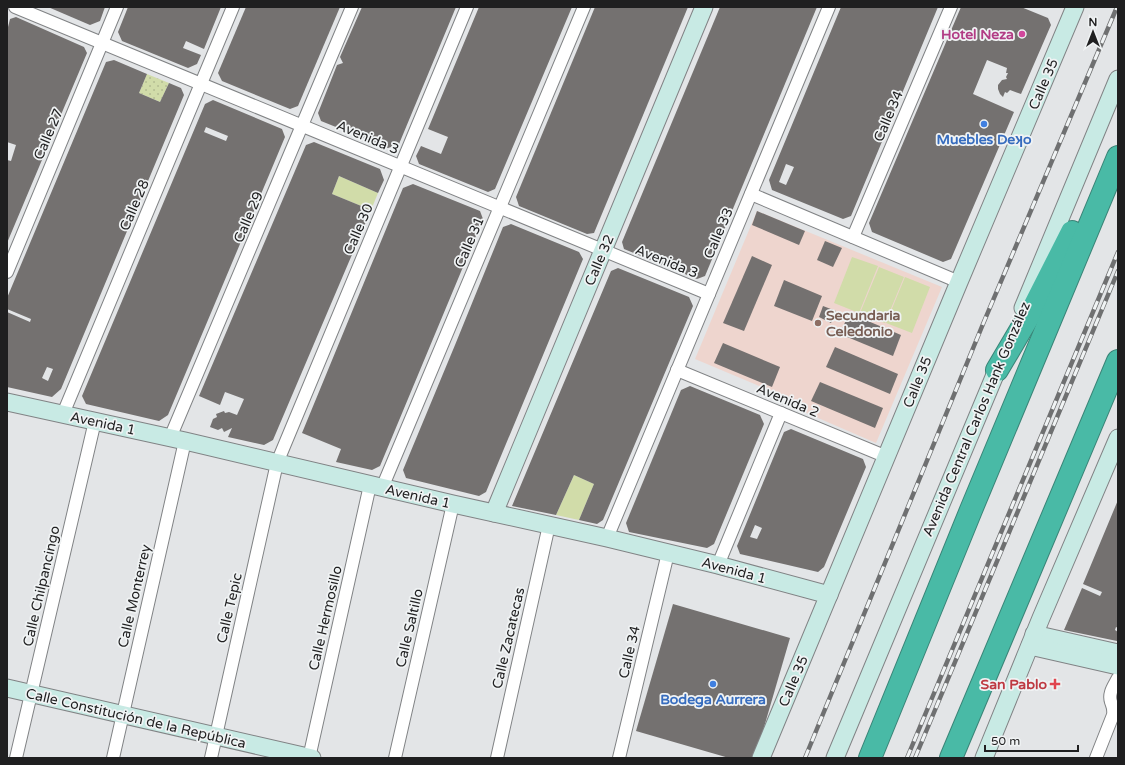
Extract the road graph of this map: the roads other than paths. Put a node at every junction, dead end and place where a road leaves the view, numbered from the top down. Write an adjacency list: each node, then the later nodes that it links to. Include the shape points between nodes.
1 (16, 7): 11 (street, Avenida 3)
2 (117, 7): 11 (street, Calle 27)
3 (233, 7): 13 (street, Calle 28)
4 (352, 7): 14 (street, Calle 29)
5 (467, 7): 17 (street, Calle 30)
6 (584, 7): 19 (street, Calle 31)
7 (704, 7): 21 (street, Calle 32)
8 (829, 7): 18 (street, Calle 33)
9 (951, 7): 20 (street, Calle 34)
10 (1069, 9): 23 (street, Calle 35)
11 (102, 43): 13 (street, Avenida 3); 22 (street, Calle 27)
12 (1118, 79): 27 (street, Avenida Central Carlos Hank González)
13 (201, 84): 14 (street, Avenida 3); 30 (street, Calle 28)
14 (302, 126): 17 (street, Avenida 3); 33 (street, Calle 29)
15 (1118, 153): 27 (highway, via 1084,207 1033,309)
16 (1118, 157): 62 (highway)
17 (400, 167): 19 (street, Avenida 3); 35 (street, Calle 30)
18 (751, 194): 20 (street); 24 (street, Calle 33)
19 (500, 208): 21 (street, Avenida 3); 36 (street, Calle 31)
20 (853, 237): 23 (street)
21 (603, 251): 24 (street, Avenida 3); 38 (street, Calle 32)
22 (7, 272)
23 (959, 282): 34 (street, Calle 35)
24 (709, 294): 26 (street, Calle 33)
25 (1118, 361): 63 (highway)
26 (677, 370): 29 (street, Avenida 2); 40 (street, Calle 33)
27 (997, 370): 61 (street, Avenida Central Carlos Hank González)
28 (7, 402): 30 (street, Avenida 1)
29 (781, 413): 34 (street, Avenida 2); 42 (street)
30 (63, 414): 31 (street, Avenida 1)
31 (95, 421): 33 (street, Avenida 1); 49 (street, Calle Chilpancingo)
32 (1118, 438): 44 (street)
33 (178, 439): 35 (street, Avenida 1); 50 (street, Calle Monterrey)
34 (886, 457): 43 (street, Calle 35)
35 (277, 464): 36 (street, Avenida 1); 51 (street, Calle Tepic)
36 (376, 486): 37 (street, Avenida 1); 56 (street, Calle Hermosillo)
37 (453, 504): 38 (street, Avenida 1); 57 (street, Calle Saltillo)
38 (494, 513): 39 (street, Avenida 1)
39 (549, 525): 40 (street, Avenida 1); 58 (street, Calle Zacatecas)
40 (607, 538): 41 (street, Avenida 1)
41 (668, 553): 42 (street, Avenida 1); 59 (street, Calle 34)
42 (718, 565): 43 (street, Avenida 1)
43 (828, 595): 60 (street, Calle 35)
44 (1032, 640): 45 (street); 46 (street); 64 (street)
45 (1118, 653)
46 (1118, 666)
47 (1118, 678): 52 (street, via 1110,692 1113,715)
48 (7, 688): 49 (street, Calle Constitución de la República)
49 (31, 694): 50 (street, Calle Constitución de la República); 53 (street, Calle Chilpancingo)
50 (122, 715): 51 (street, Calle Constitución de la República); 54 (street, Calle Monterrey)
51 (216, 736): 55 (street, Calle Tepic); 56 (street, Calle Constitución de la República)
52 (1099, 756)
53 (16, 758)
54 (113, 758)
55 (211, 758)
56 (310, 758)
57 (395, 758)
58 (497, 758)
59 (619, 758)
60 (761, 758)
61 (835, 758)
62 (870, 758)
63 (951, 758)
64 (984, 758)

